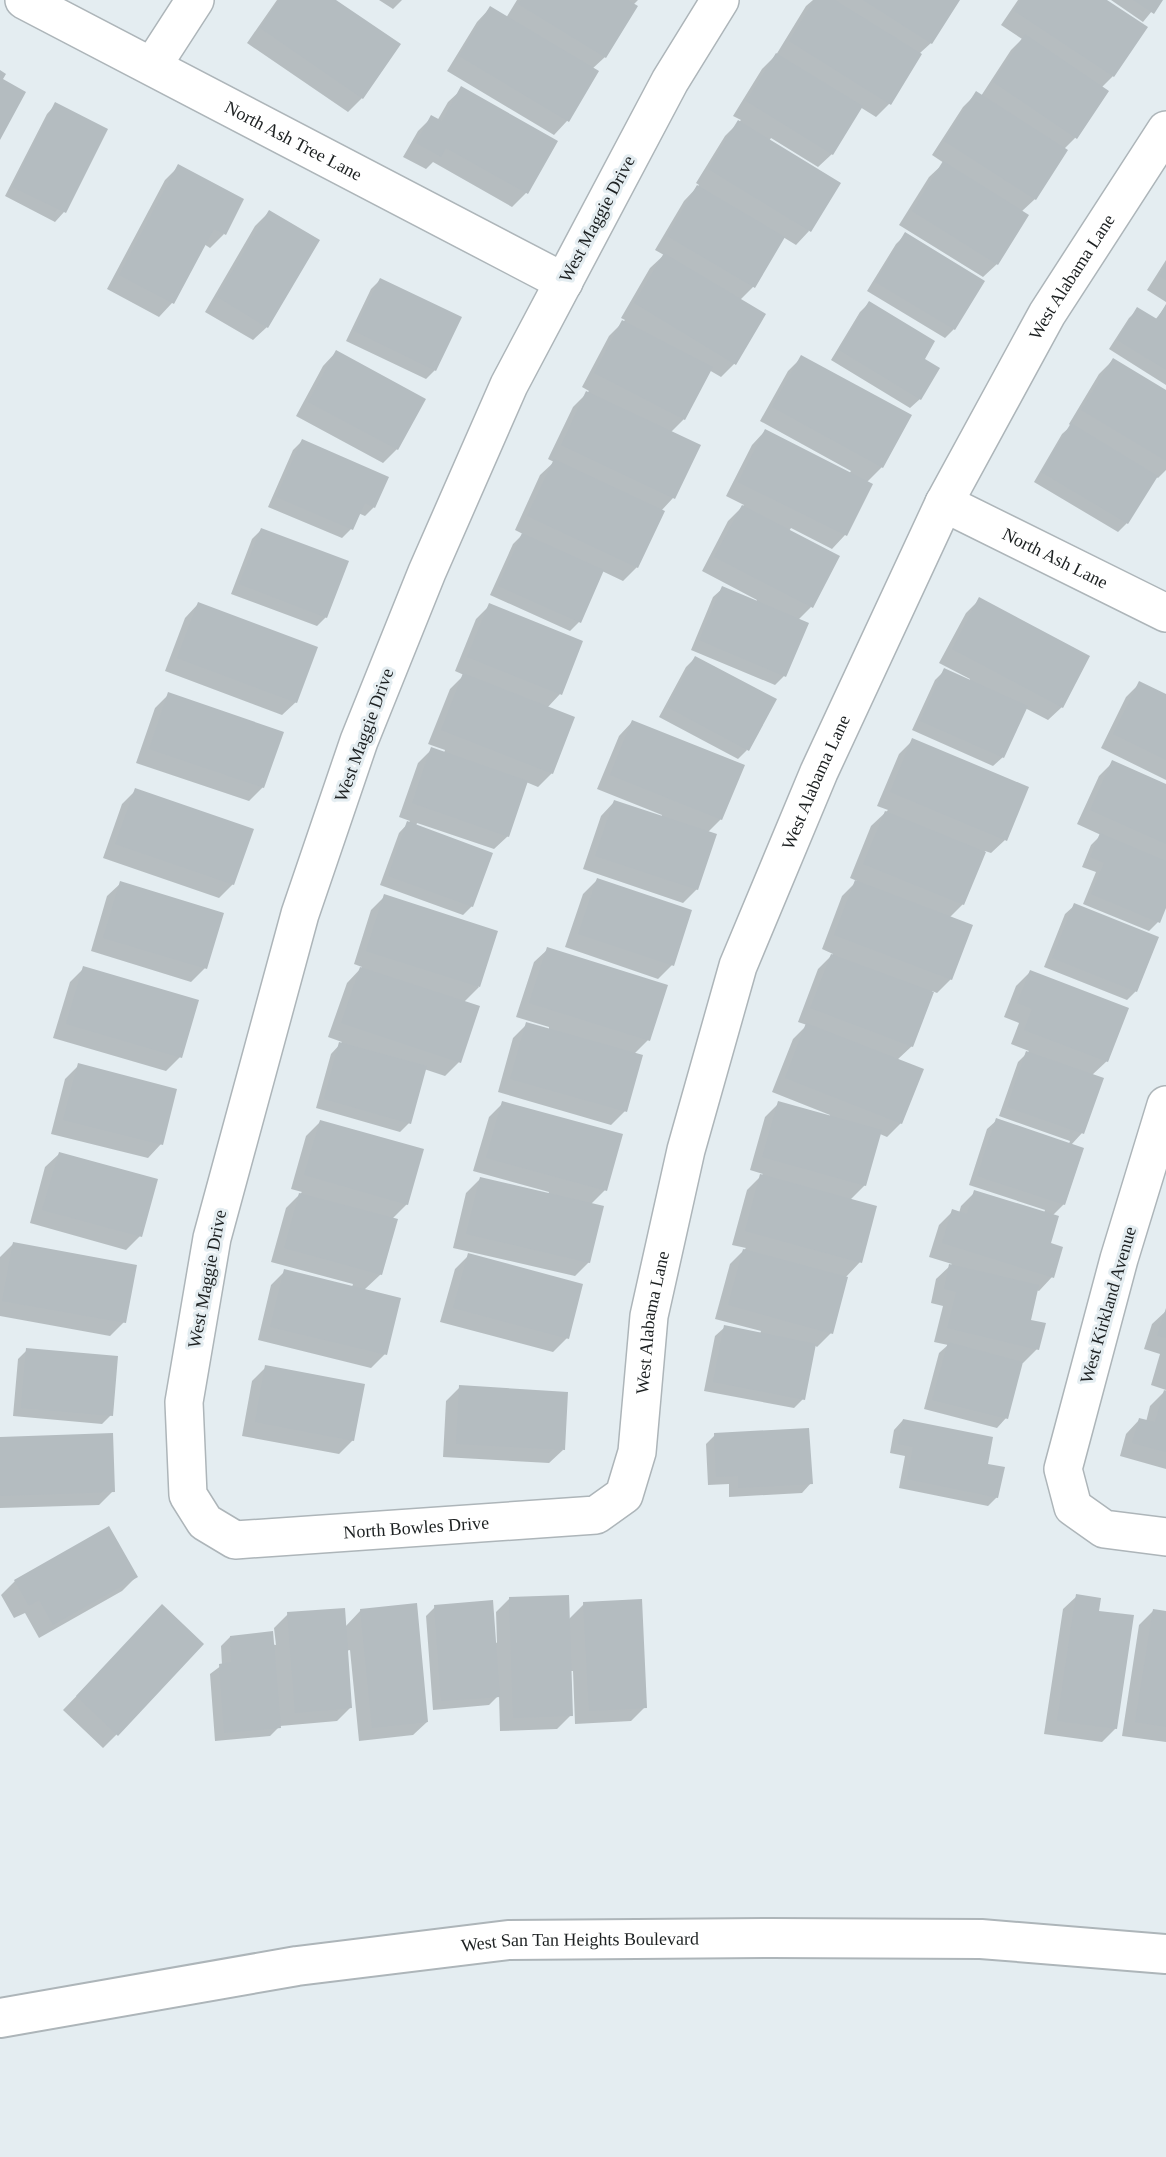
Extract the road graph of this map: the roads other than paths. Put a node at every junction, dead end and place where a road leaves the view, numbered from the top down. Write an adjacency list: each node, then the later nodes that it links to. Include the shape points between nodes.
1 (24, 0): 4 (street, North Ash Tree Lane)
2 (195, 0): 4 (street)
3 (720, 0): 6 (street, West Maggie Drive, via 670,81)
4 (153, 65): 6 (street, North Ash Tree Lane)
5 (1166, 130): 7 (street, West Alabama Lane, via 1047,314)
6 (564, 282): 11 (street, West Maggie Drive, via 509,385 427,572 359,741 296,928 212,1238 184,1402 188,1495)
7 (944, 503): 8 (street, North Ash Lane); 10 (street, West Alabama Lane, via 819,772 738,966 685,1150 649,1315 637,1452)
8 (1166, 612)
9 (1166, 1105): 12 (street, West Kirkland Avenue, via 1063,1469 1073,1507 1104,1529)
10 (624, 1495): 11 (street, North Bowles Drive, via 596,1515 235,1540)
11 (205, 1522)
12 (1166, 1537)
13 (1166, 1955): 14 (street, West San Tan Heights Boulevard, via 981,1939 508,1940 297,1966)
14 (0, 2018)

